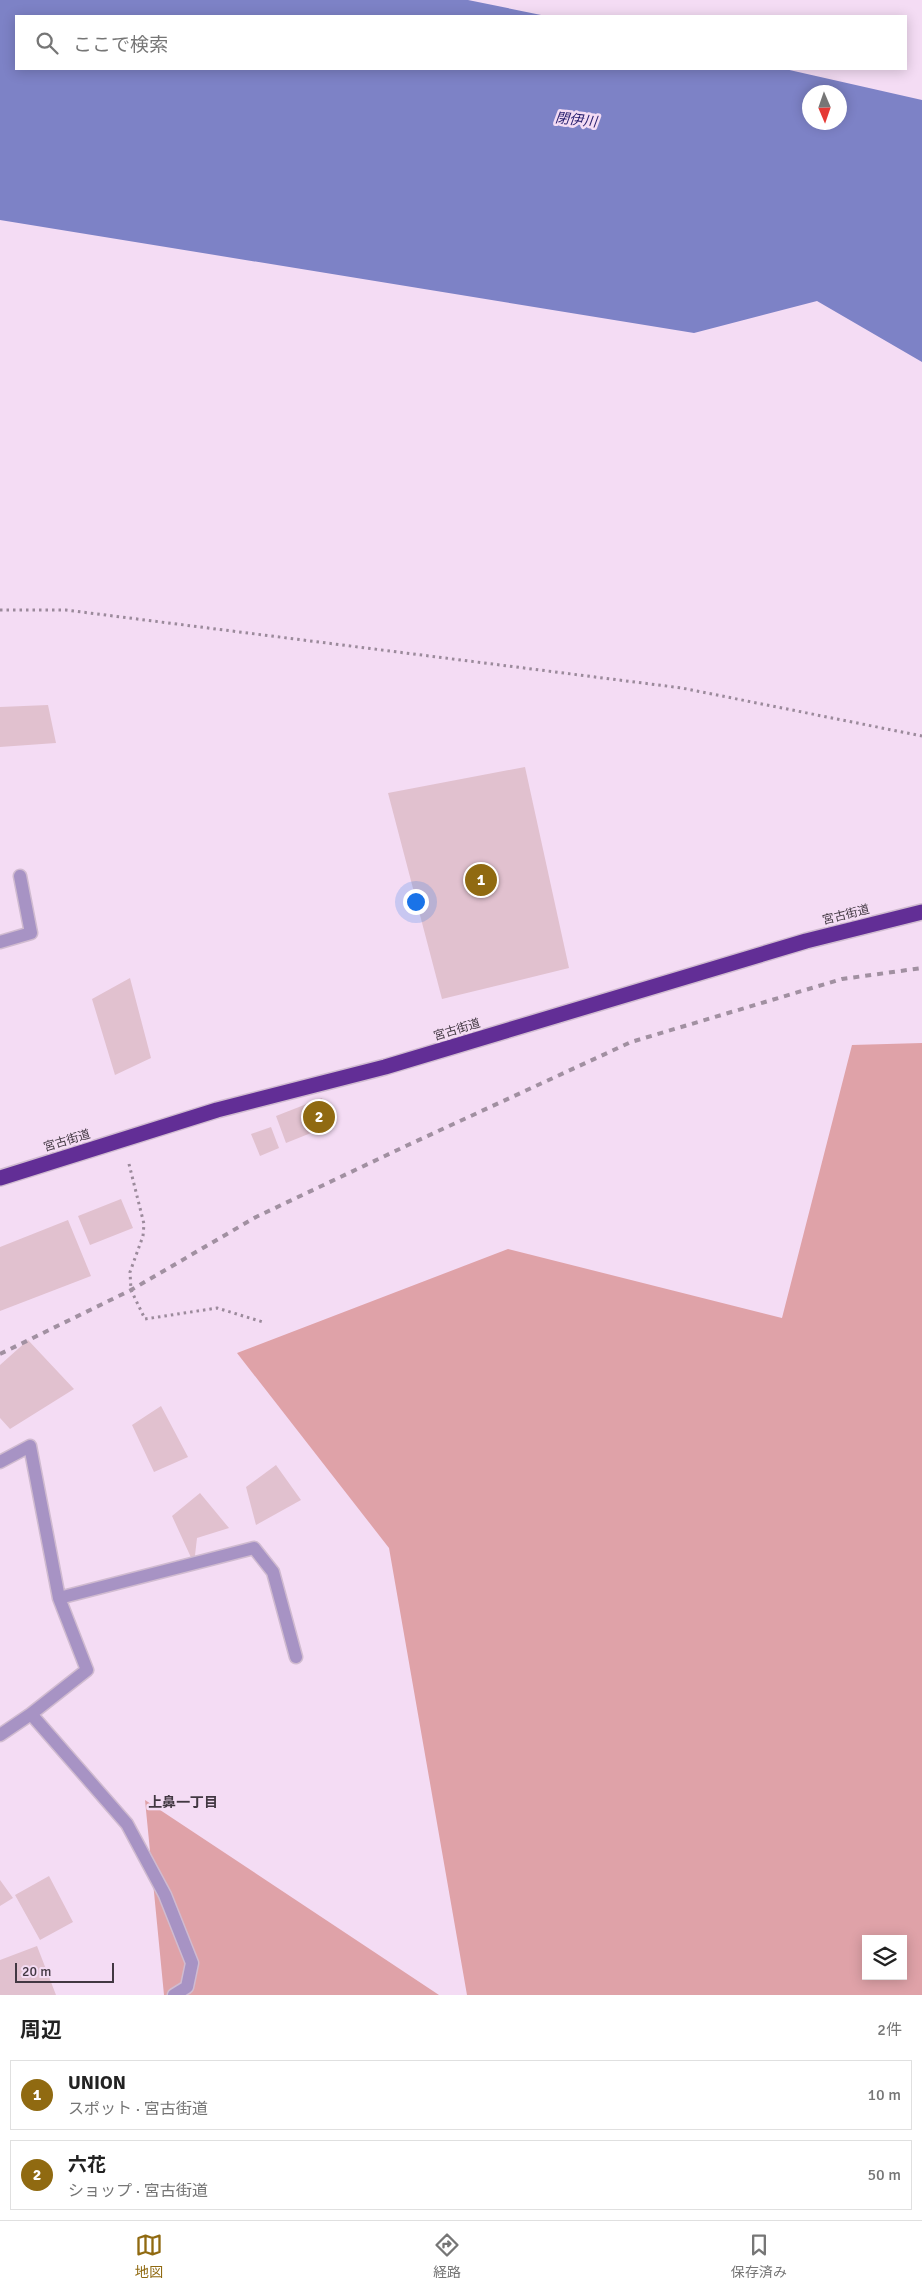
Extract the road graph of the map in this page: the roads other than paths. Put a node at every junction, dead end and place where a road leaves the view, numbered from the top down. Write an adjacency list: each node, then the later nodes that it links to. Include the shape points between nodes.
1 (20, 876): 3 (street, via 31,933)
2 (922, 912): 4 (highway, 宮古街道, via 806,941 385,1068 217,1110)
3 (0, 942)
4 (0, 1178)
5 (0, 1462): 6 (street, via 30,1446)
6 (59, 1598): 7 (street, via 254,1548 273,1572); 8 (street, via 87,1670)
7 (296, 1657)
8 (32, 1714): 9 (street); 10 (street, via 128,1824 166,1895 192,1963)
9 (0, 1735)
10 (188, 1991): 11 (street)
11 (174, 1995)

